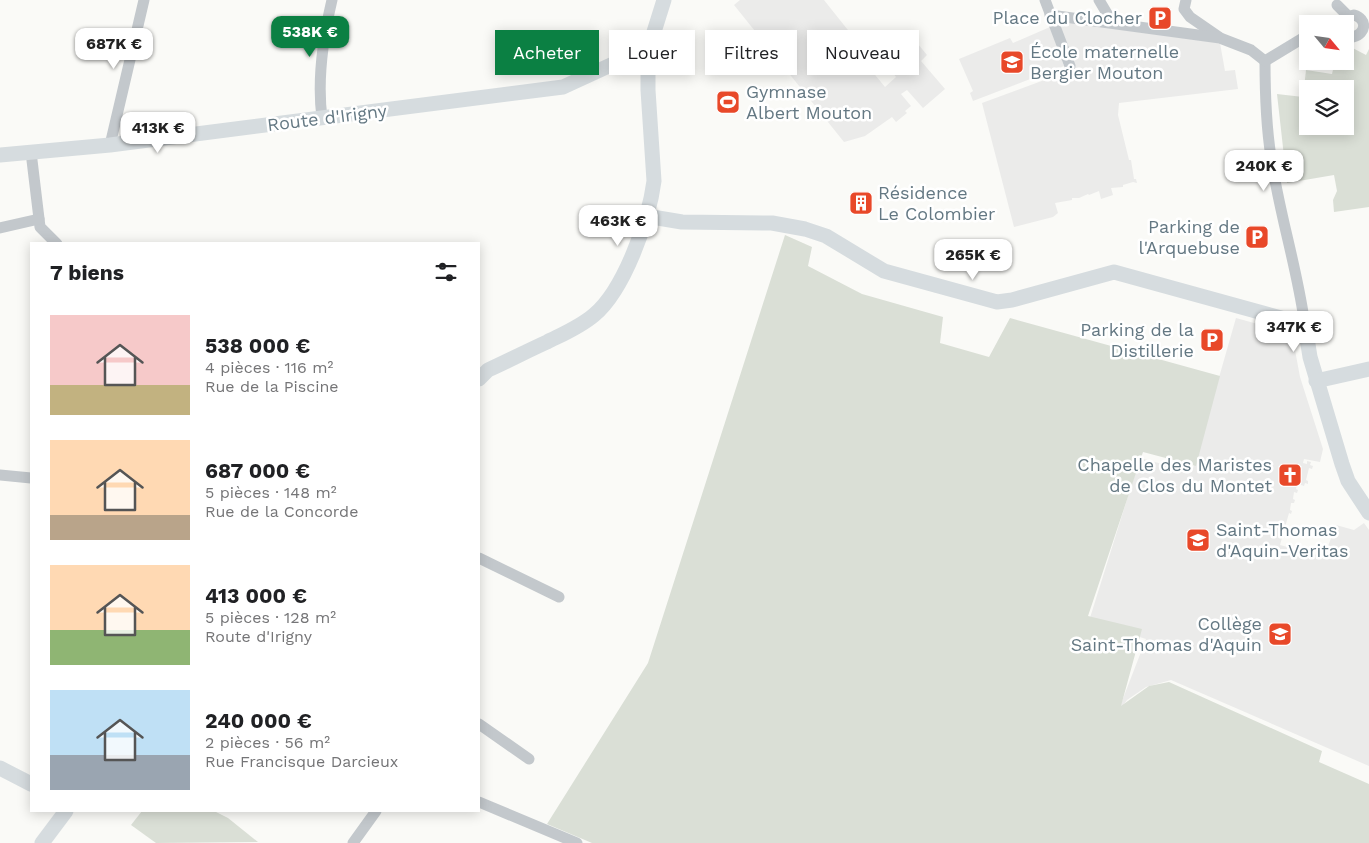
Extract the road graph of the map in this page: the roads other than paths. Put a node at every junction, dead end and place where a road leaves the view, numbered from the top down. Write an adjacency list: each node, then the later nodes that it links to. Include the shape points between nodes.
1 (144, 0): 22 (street)
2 (332, 0): 21 (street, via 324,39)
3 (664, 0): 13 (street)
4 (1045, 0): 8 (street)
5 (1099, 0): 12 (street)
6 (1186, 0): 15 (street, via 1184,9 1190,17)
7 (1338, 5): 9 (street)
8 (1050, 15): 12 (street); 19 (street)
9 (1343, 15)
10 (1354, 15): 11 (street)
11 (1366, 21): 14 (street, via 1362,32)
12 (1112, 22): 15 (street)
13 (655, 30)
14 (1354, 36)
15 (1220, 38): 17 (street, via 1251,50)
16 (1299, 40): 17 (street)
17 (1265, 61): 29 (street, via 1265,105 1271,157)
18 (609, 66): 21 (street, Route d'Irigny, via 563,87)
19 (1070, 66)
20 (648, 75): 25 (street, via 654,180)
21 (322, 118): 22 (street, Route d'Irigny)
22 (110, 146): 23 (street, Route d'Irigny)
23 (30, 152): 24 (street, Route d'Irigny); 26 (street)
24 (0, 155)
25 (646, 216): 29 (street, via 682,222 772,223 805,229 826,236 884,271 997,302 1114,272 1292,321); 31 (street, via 630,259 607,303 568,332 488,370)
26 (39, 219): 27 (street); 28 (street, via 40,227)
27 (0, 228)
28 (55, 242)
29 (1304, 319): 32 (street)
30 (1369, 370): 32 (street)
31 (480, 378)
32 (1316, 381): 35 (street, via 1348,481)
33 (0, 475): 34 (street)
34 (30, 478)
35 (1369, 513)
36 (480, 558): 37 (street)
37 (559, 597)
38 (480, 725): 39 (street)
39 (529, 759)
40 (0, 768): 41 (street)
41 (30, 783)
42 (480, 802): 45 (street)
43 (65, 812): 46 (street)
44 (375, 812): 47 (street)
45 (562, 840): 48 (street)
46 (42, 843)
47 (353, 843)
48 (577, 843)

